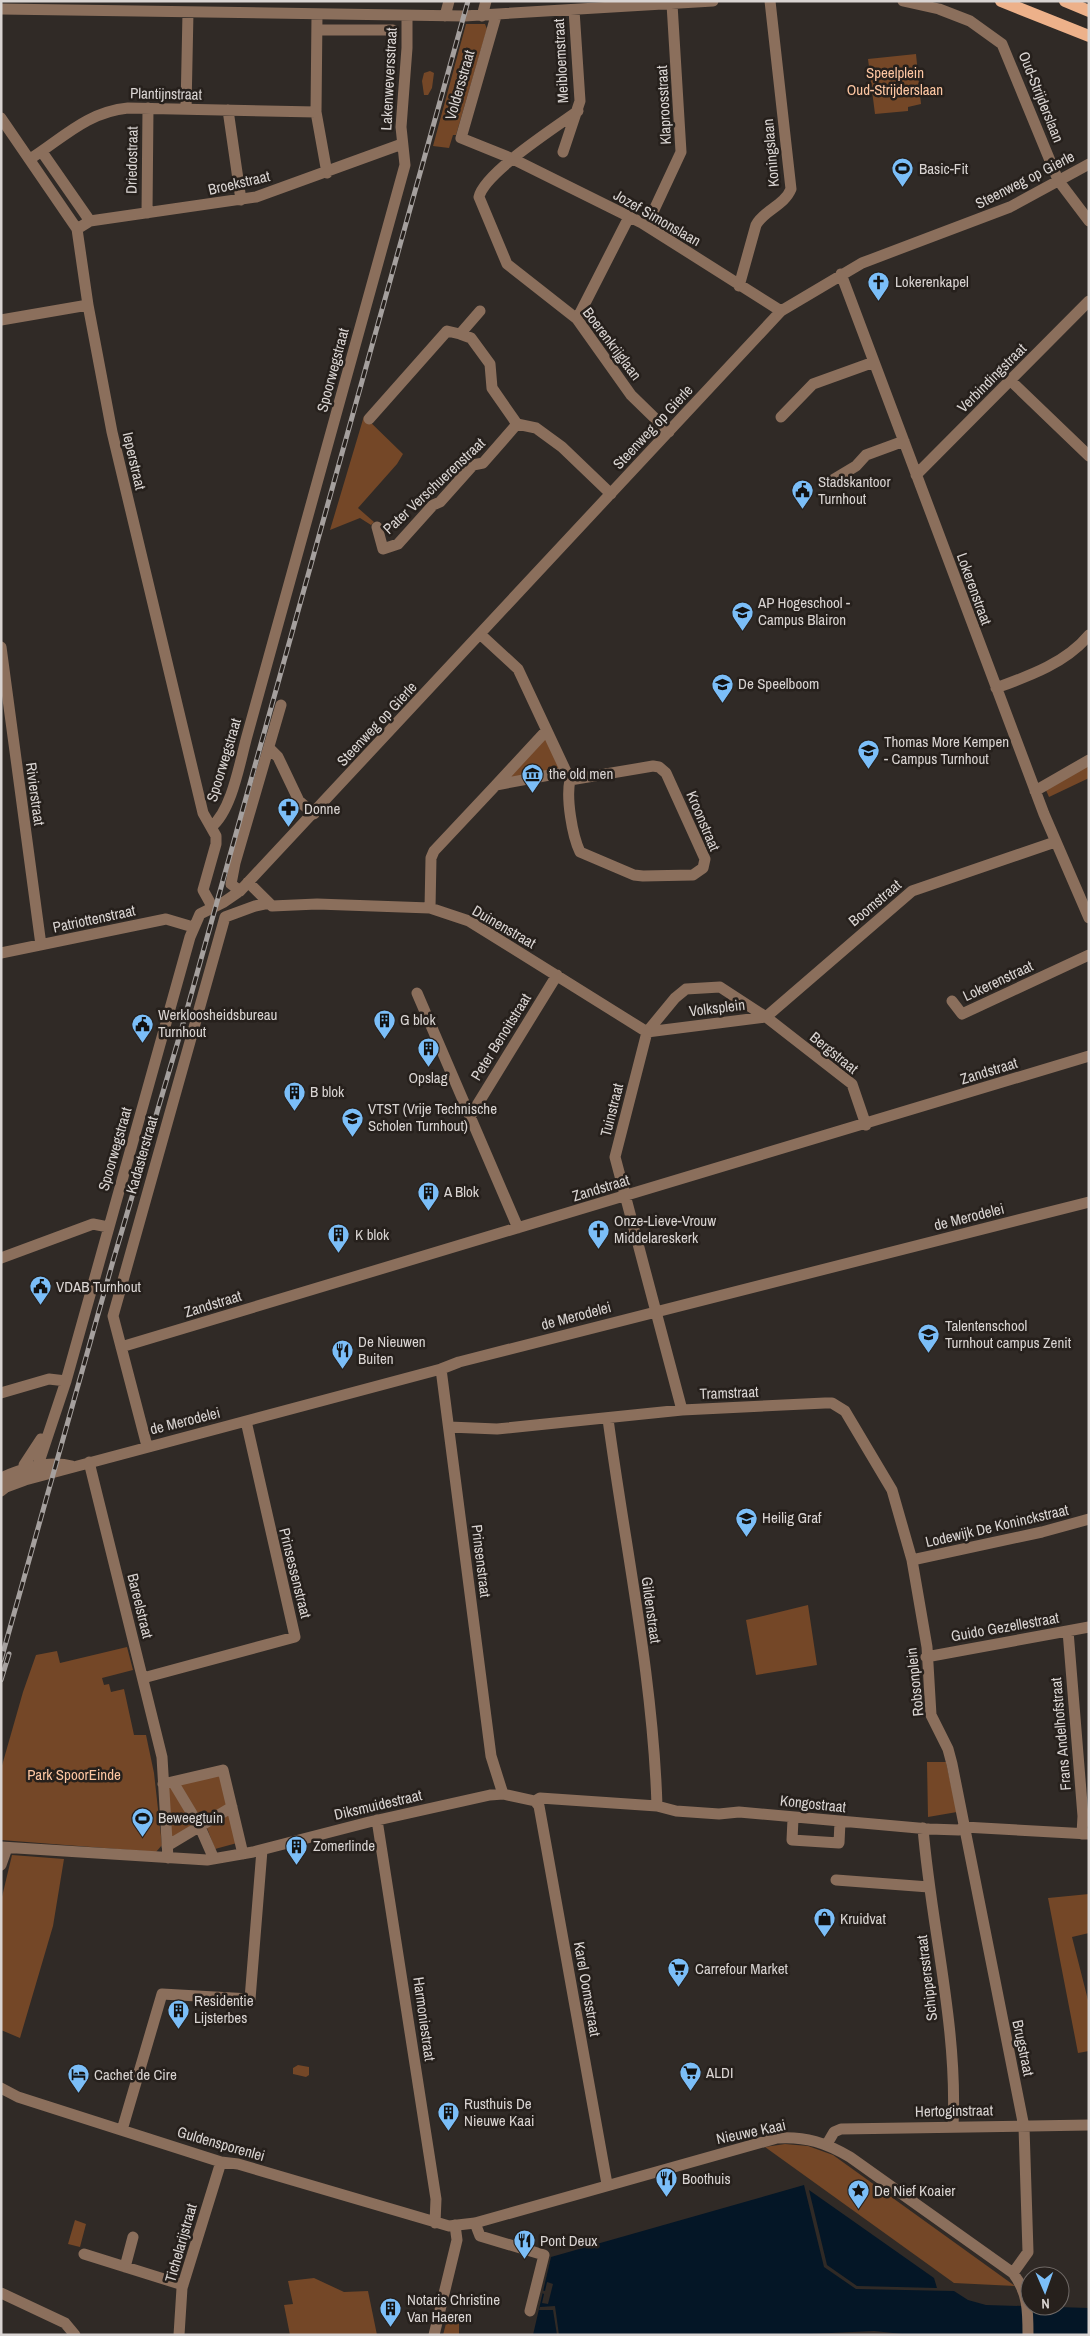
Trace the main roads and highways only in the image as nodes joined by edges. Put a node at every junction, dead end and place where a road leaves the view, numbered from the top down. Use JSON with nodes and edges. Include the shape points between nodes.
{"nodes":[{"id":1,"x":1001,"y":1,"type":"edge"},
{"id":2,"x":1065,"y":1,"type":"edge"},
{"id":3,"x":1089,"y":11,"type":"edge"},
{"id":4,"x":1089,"y":36,"type":"edge"}],
"edges":[{"from":1,"to":4,"type":"main road"},
{"from":2,"to":3,"type":"main road"}]}
